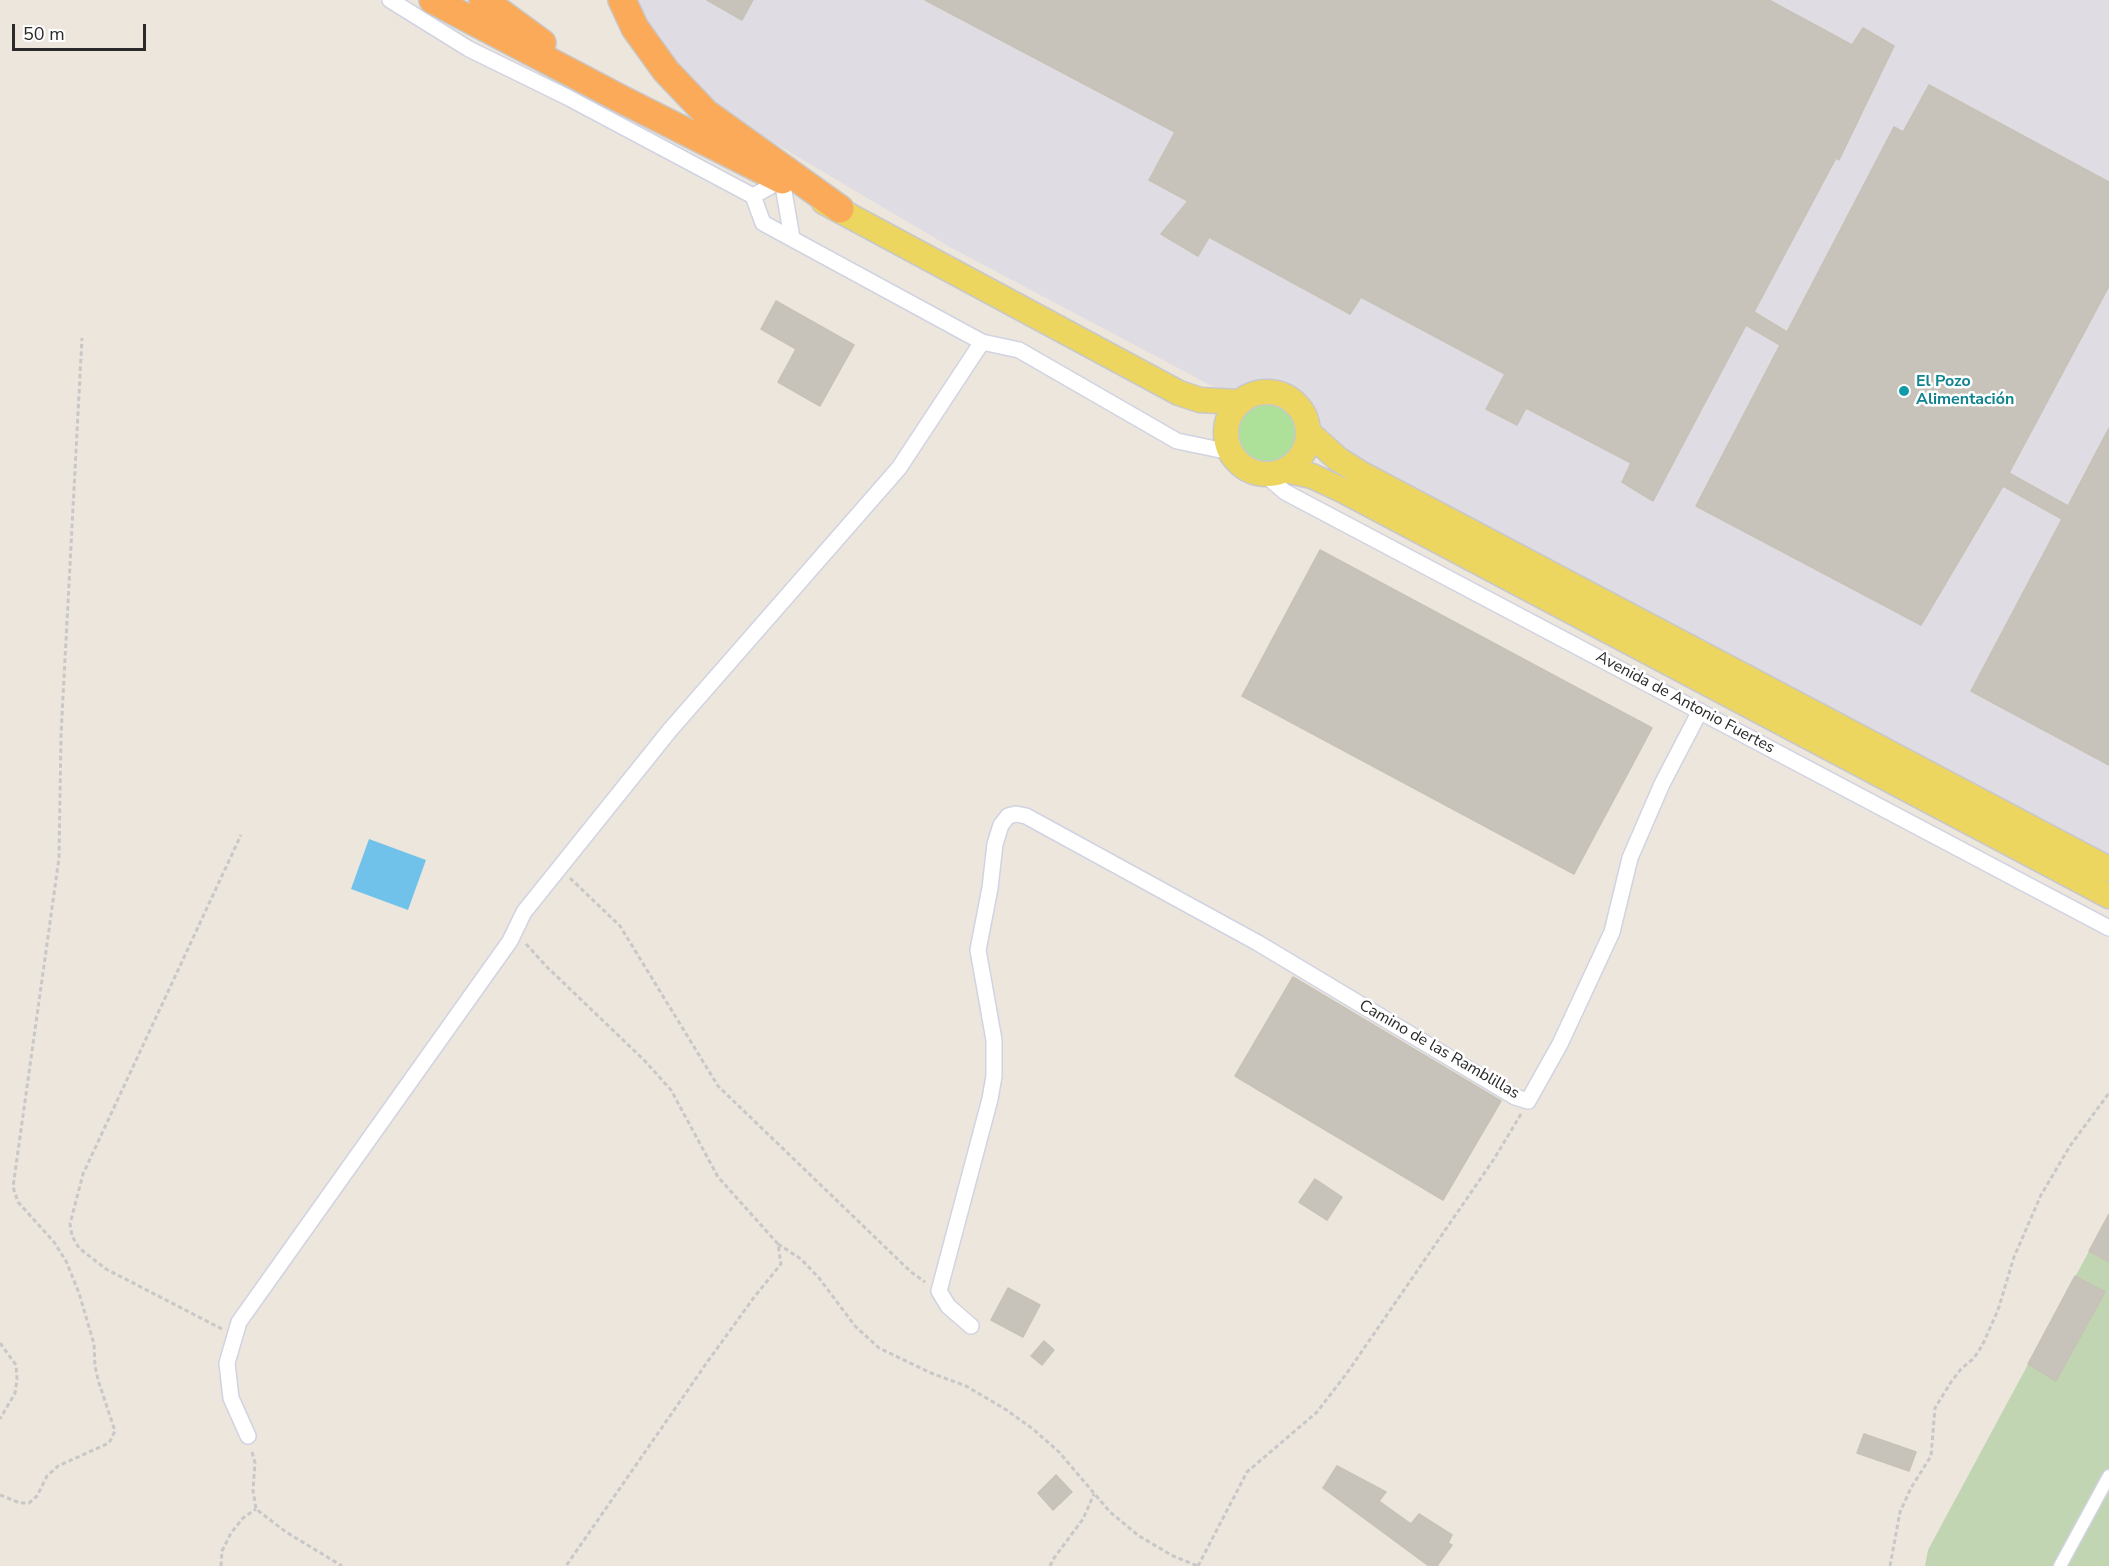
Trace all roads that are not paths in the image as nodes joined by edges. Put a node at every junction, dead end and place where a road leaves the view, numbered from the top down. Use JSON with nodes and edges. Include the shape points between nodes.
{"nodes":[{"id":1,"x":390,"y":0,"type":"edge"},
{"id":2,"x":433,"y":0,"type":"edge"},
{"id":3,"x":449,"y":0,"type":"edge"},
{"id":4,"x":483,"y":0,"type":"edge"},
{"id":5,"x":622,"y":0,"type":"edge"},
{"id":6,"x":506,"y":39,"type":"junction"},
{"id":7,"x":621,"y":99,"type":"junction"},
{"id":8,"x":782,"y":180,"type":"junction"},
{"id":9,"x":753,"y":196,"type":"junction"},
{"id":10,"x":840,"y":210,"type":"junction"},
{"id":11,"x":792,"y":238,"type":"junction"},
{"id":12,"x":982,"y":342,"type":"junction"},
{"id":13,"x":1179,"y":393,"type":"junction"},
{"id":14,"x":1239,"y":402,"type":"junction"},
{"id":15,"x":1308,"y":432,"type":"junction"},
{"id":16,"x":1228,"y":446,"type":"junction"},
{"id":17,"x":1275,"y":472,"type":"junction"},
{"id":18,"x":1700,"y":711,"type":"junction"},
{"id":19,"x":2109,"y":869,"type":"edge"},
{"id":20,"x":2109,"y":896,"type":"edge"},
{"id":21,"x":2109,"y":928,"type":"edge"},
{"id":22,"x":971,"y":1326,"type":"dead end"},
{"id":23,"x":248,"y":1436,"type":"road end"},
{"id":24,"x":2109,"y":1476,"type":"edge"},
{"id":25,"x":2060,"y":1566,"type":"edge"}],
"edges":[{"from":1,"to":9,"type":"street","via":[[469,49]]},
{"from":2,"to":6,"type":"highway"},
{"from":3,"to":6,"type":"highway"},
{"from":4,"to":7,"type":"highway"},
{"from":5,"to":10,"type":"highway","via":[[635,28],[666,71],[706,113]]},
{"from":6,"to":7,"type":"highway"},
{"from":7,"to":8,"type":"highway"},
{"from":8,"to":9,"type":"street"},
{"from":8,"to":10,"type":"main road"},
{"from":8,"to":11,"type":"street"},
{"from":9,"to":11,"type":"street","via":[[764,223]]},
{"from":10,"to":13,"type":"main road"},
{"from":11,"to":12,"type":"street"},
{"from":12,"to":16,"type":"street","via":[[1019,350],[1177,441]]},
{"from":12,"to":23,"type":"street","via":[[899,468],[670,730],[524,912],[510,941],[239,1322],[227,1363],[231,1398]]},
{"from":13,"to":14,"type":"main road","via":[[1200,400]]},
{"from":13,"to":16,"type":"main road"},
{"from":14,"to":15,"type":"main road","via":[[1263,392],[1288,398],[1298,407]]},
{"from":14,"to":16,"type":"main road","via":[[1226,426]]},
{"from":15,"to":17,"type":"main road","via":[[1295,463]]},
{"from":15,"to":19,"type":"main road","via":[[1360,473]]},
{"from":16,"to":17,"type":"main road","via":[[1238,463],[1250,471]]},
{"from":17,"to":18,"type":"street","name":"Avenida de Antonio Fuertes","via":[[1285,492]]},
{"from":17,"to":20,"type":"main road","name":"Avenida de Antonio Fuertes","via":[[1312,476],[1344,490]]},
{"from":18,"to":21,"type":"street","name":"Avenida de Antonio Fuertes"},
{"from":18,"to":22,"type":"street","name":"Camino de las Ramblillas","via":[[1630,858],[1612,932],[1560,1044],[1528,1101],[1515,1097],[1258,943],[1036,821],[1017,814],[1008,816],[995,844],[978,950],[994,1040],[994,1076],[939,1291],[948,1306]]},
{"from":24,"to":25,"type":"street"}]}
